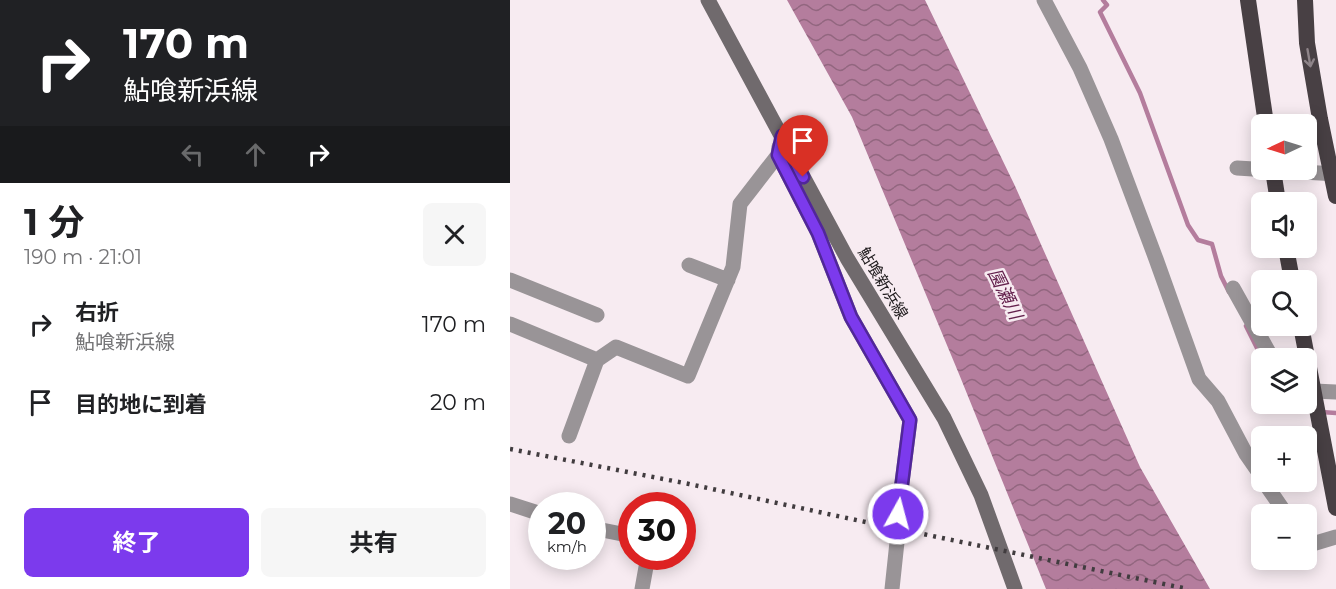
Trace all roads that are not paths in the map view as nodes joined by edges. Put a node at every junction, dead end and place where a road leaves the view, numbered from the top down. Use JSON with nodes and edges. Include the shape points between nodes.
{"nodes":[{"id":1,"x":708,"y":0,"type":"edge"},
{"id":2,"x":1044,"y":0,"type":"edge"},
{"id":3,"x":1248,"y":0,"type":"edge"},
{"id":4,"x":1305,"y":0,"type":"edge"},
{"id":5,"x":1265,"y":114,"type":"edge"},
{"id":6,"x":782,"y":136,"type":"junction"},
{"id":7,"x":778,"y":155,"type":"junction"},
{"id":8,"x":1237,"y":168,"type":"dead end"},
{"id":9,"x":1251,"y":169,"type":"edge"},
{"id":10,"x":1317,"y":173,"type":"edge"},
{"id":11,"x":1334,"y":174,"type":"edge"},
{"id":12,"x":1336,"y":196,"type":"edge"},
{"id":13,"x":689,"y":265,"type":"dead end"},
{"id":14,"x":510,"y":280,"type":"edge"},
{"id":15,"x":728,"y":280,"type":"junction"},
{"id":16,"x":1233,"y":288,"type":"dead end"},
{"id":17,"x":597,"y":315,"type":"dead end"},
{"id":18,"x":510,"y":324,"type":"edge"},
{"id":19,"x":1266,"y":348,"type":"edge"},
{"id":20,"x":597,"y":360,"type":"junction"},
{"id":21,"x":1317,"y":391,"type":"edge"},
{"id":22,"x":1336,"y":392,"type":"edge"},
{"id":23,"x":1315,"y":414,"type":"edge"},
{"id":24,"x":569,"y":436,"type":"dead end"},
{"id":25,"x":1251,"y":461,"type":"edge"},
{"id":26,"x":510,"y":504,"type":"edge"},
{"id":27,"x":1336,"y":508,"type":"edge"},
{"id":28,"x":528,"y":510,"type":"edge"},
{"id":29,"x":898,"y":514,"type":"dead end"},
{"id":30,"x":1336,"y":537,"type":"edge"},
{"id":31,"x":897,"y":542,"type":"dead end"},
{"id":32,"x":1317,"y":543,"type":"edge"},
{"id":33,"x":645,"y":570,"type":"edge"},
{"id":34,"x":642,"y":589,"type":"edge"},
{"id":35,"x":892,"y":589,"type":"edge"},
{"id":36,"x":1015,"y":589,"type":"edge"}],
"edges":[{"from":1,"to":6,"type":"main road","name":"鮎喰新浜線"},
{"from":2,"to":25,"type":"street","via":[[1111,139],[1199,379],[1218,401]]},
{"from":3,"to":5,"type":"highway"},
{"from":4,"to":11,"type":"highway","one_way":true,"via":[[1307,43]]},
{"from":6,"to":7,"type":"street"},
{"from":6,"to":36,"type":"main road","name":"鮎喰新浜線","via":[[847,258],[944,418],[981,495]]},
{"from":7,"to":15,"type":"street","via":[[740,204]]},
{"from":7,"to":29,"type":"street","via":[[818,233],[851,317],[910,420]]},
{"from":8,"to":9,"type":"street"},
{"from":10,"to":11,"type":"street"},
{"from":11,"to":12,"type":"highway"},
{"from":13,"to":15,"type":"street"},
{"from":14,"to":17,"type":"street"},
{"from":15,"to":20,"type":"street","via":[[688,376],[616,347]]},
{"from":16,"to":19,"type":"street"},
{"from":18,"to":20,"type":"street"},
{"from":20,"to":24,"type":"street"},
{"from":21,"to":22,"type":"street"},
{"from":23,"to":27,"type":"highway"},
{"from":26,"to":28,"type":"street"},
{"from":30,"to":32,"type":"street"},
{"from":31,"to":35,"type":"street"},
{"from":33,"to":34,"type":"street"}]}
